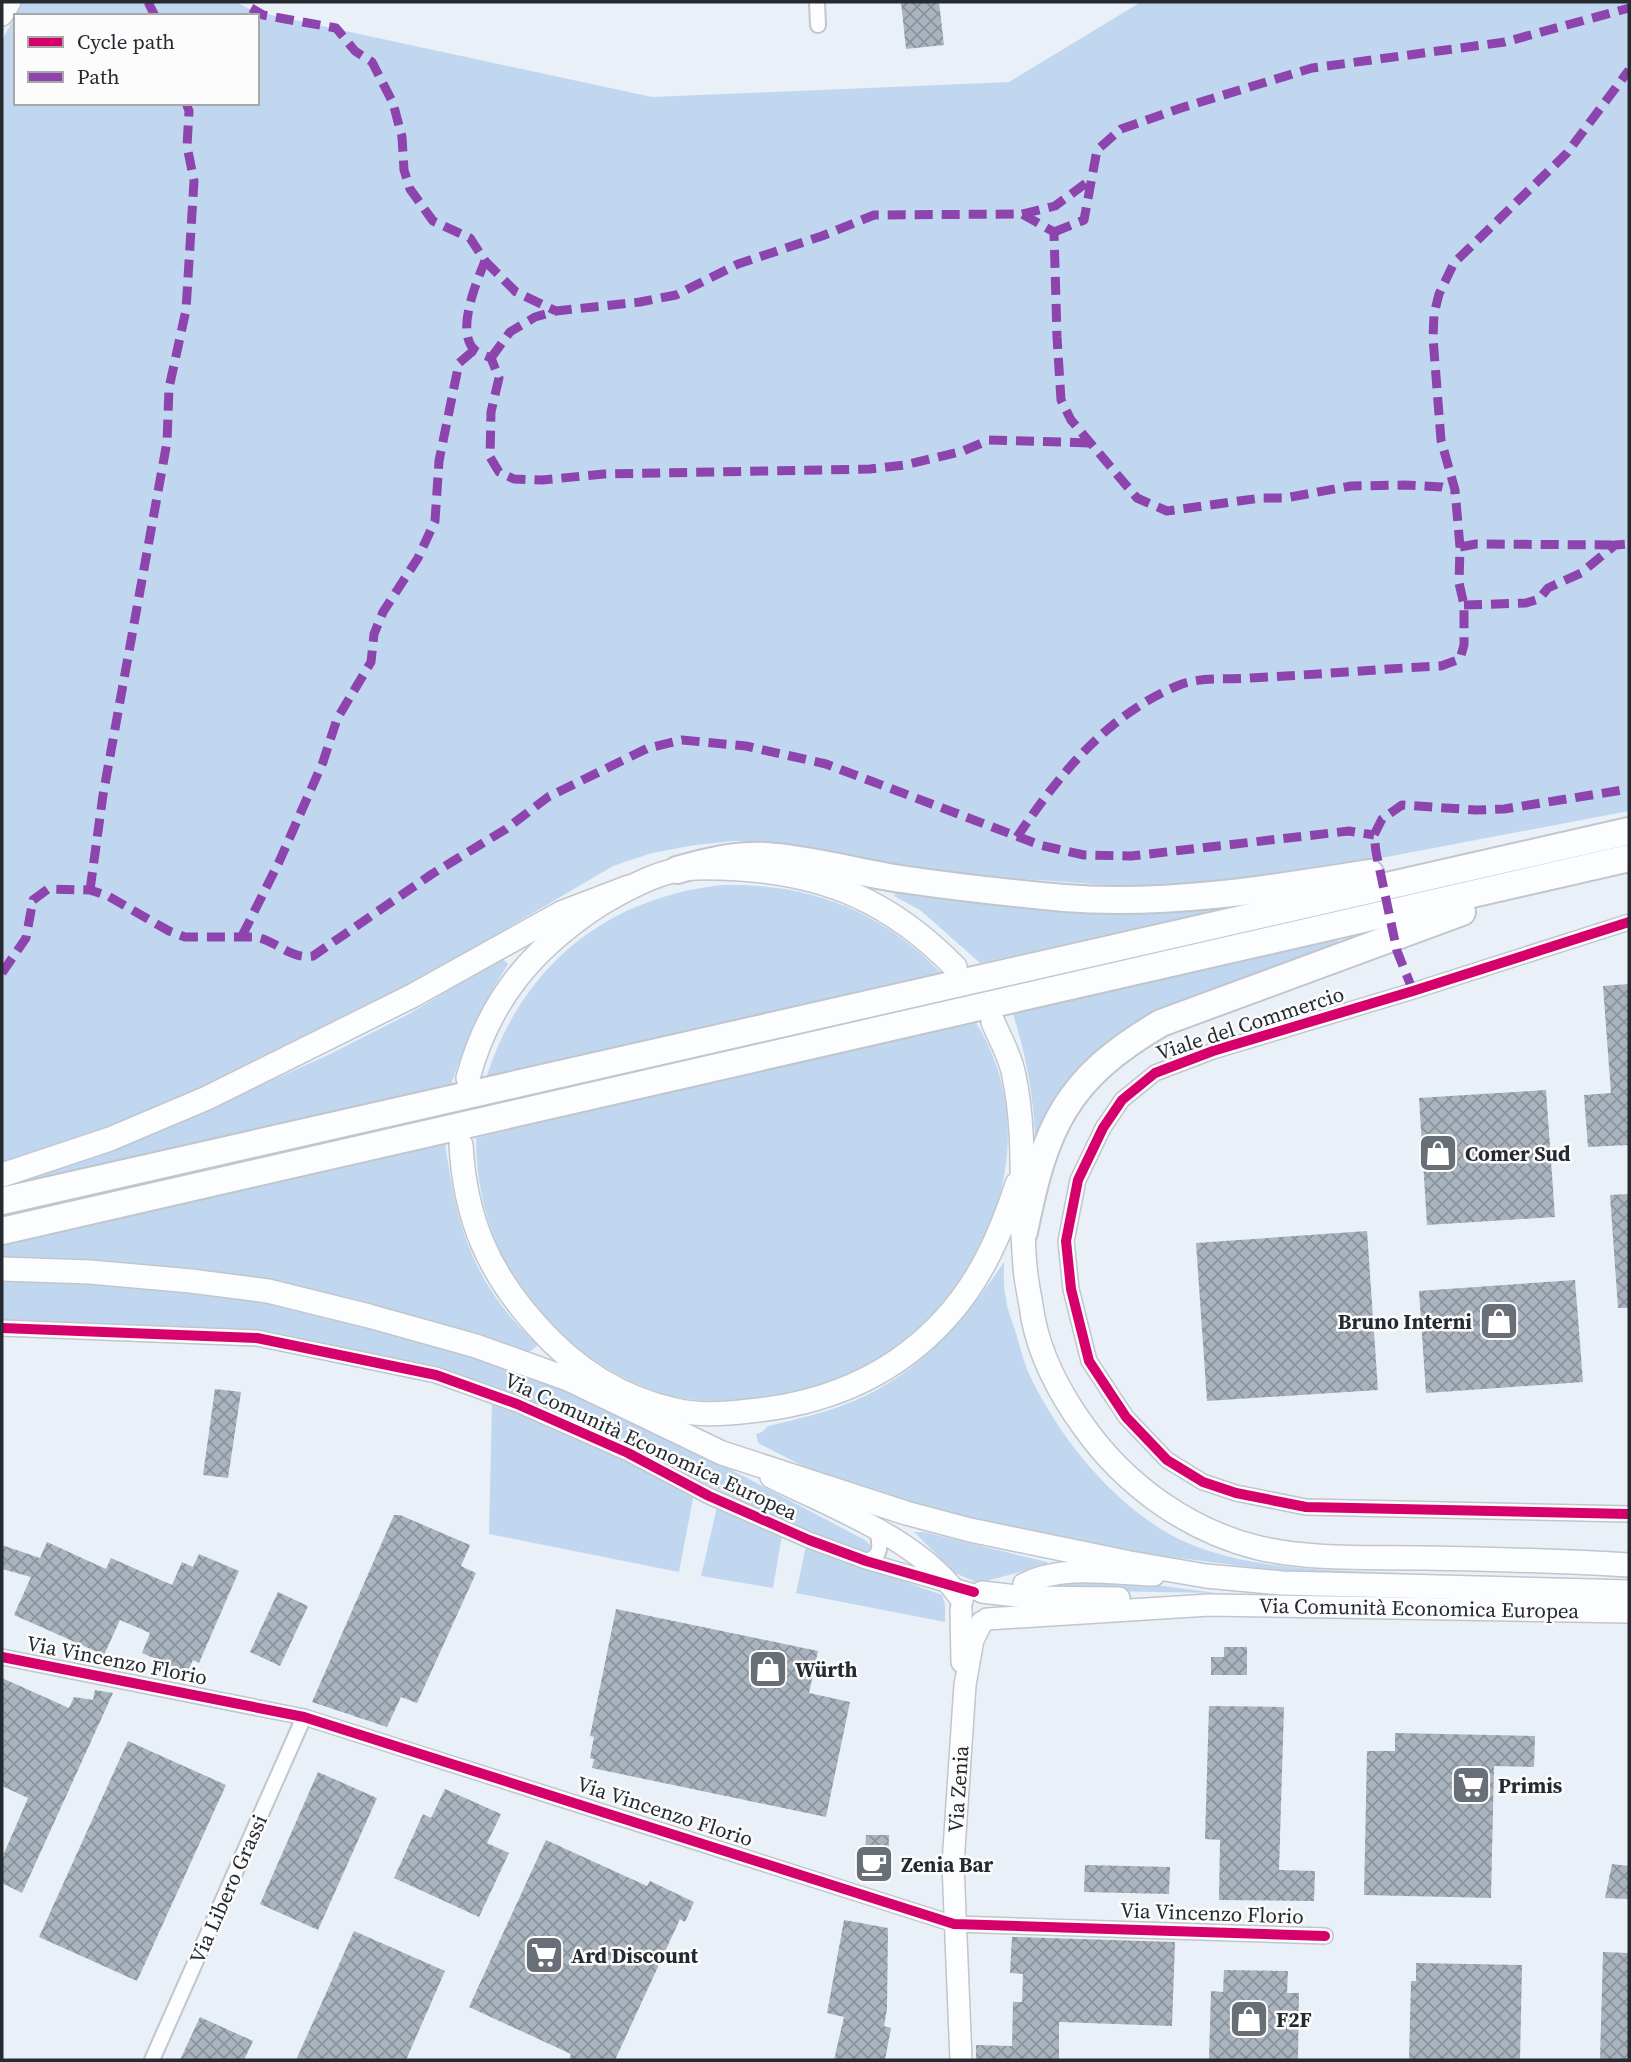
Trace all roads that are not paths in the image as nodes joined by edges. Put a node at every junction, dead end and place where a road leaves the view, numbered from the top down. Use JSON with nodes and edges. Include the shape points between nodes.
{"nodes":[{"id":1,"x":10,"y":2,"type":"edge"},
{"id":2,"x":817,"y":2,"type":"edge"},
{"id":3,"x":2,"y":15,"type":"edge"},
{"id":4,"x":818,"y":25,"type":"dead end"},
{"id":5,"x":1629,"y":825,"type":"edge"},
{"id":6,"x":1629,"y":831,"type":"edge"},
{"id":7,"x":1629,"y":858,"type":"edge"},
{"id":8,"x":1629,"y":867,"type":"edge"},
{"id":9,"x":677,"y":870,"type":"junction"},
{"id":10,"x":629,"y":887,"type":"junction"},
{"id":11,"x":1629,"y":922,"type":"edge"},
{"id":12,"x":956,"y":967,"type":"dead end"},
{"id":13,"x":993,"y":1022,"type":"dead end"},
{"id":14,"x":468,"y":1078,"type":"dead end"},
{"id":15,"x":461,"y":1145,"type":"dead end"},
{"id":16,"x":1023,"y":1164,"type":"junction"},
{"id":17,"x":2,"y":1175,"type":"edge"},
{"id":18,"x":2,"y":1201,"type":"edge"},
{"id":19,"x":2,"y":1231,"type":"edge"},
{"id":20,"x":1024,"y":1233,"type":"junction"},
{"id":21,"x":2,"y":1269,"type":"edge"},
{"id":22,"x":2,"y":1328,"type":"edge"},
{"id":23,"x":568,"y":1379,"type":"junction"},
{"id":24,"x":615,"y":1389,"type":"junction"},
{"id":25,"x":646,"y":1402,"type":"junction"},
{"id":26,"x":692,"y":1438,"type":"junction"},
{"id":27,"x":722,"y":1453,"type":"junction"},
{"id":28,"x":1629,"y":1514,"type":"edge"},
{"id":29,"x":877,"y":1530,"type":"junction"},
{"id":30,"x":1629,"y":1555,"type":"edge"},
{"id":31,"x":866,"y":1561,"type":"junction"},
{"id":32,"x":1566,"y":1561,"type":"junction"},
{"id":33,"x":1629,"y":1564,"type":"edge"},
{"id":34,"x":1206,"y":1576,"type":"junction"},
{"id":35,"x":1020,"y":1592,"type":"junction"},
{"id":36,"x":1629,"y":1592,"type":"edge"},
{"id":37,"x":966,"y":1596,"type":"junction"},
{"id":38,"x":1209,"y":1605,"type":"junction"},
{"id":39,"x":1629,"y":1612,"type":"edge"},
{"id":40,"x":987,"y":1618,"type":"junction"},
{"id":41,"x":2,"y":1657,"type":"edge"},
{"id":42,"x":964,"y":1685,"type":"junction"},
{"id":43,"x":304,"y":1717,"type":"junction"},
{"id":44,"x":954,"y":1924,"type":"junction"},
{"id":45,"x":1325,"y":1936,"type":"dead end"},
{"id":46,"x":152,"y":2060,"type":"edge"},
{"id":47,"x":961,"y":2060,"type":"edge"}],
"edges":[{"from":1,"to":3,"type":"street"},
{"from":2,"to":4,"type":"street"},
{"from":5,"to":9,"type":"highway","via":[[1568,832],[1392,870],[1200,896],[1143,899],[973,889],[763,856],[713,860]]},
{"from":6,"to":18,"type":"highway"},
{"from":7,"to":19,"type":"highway"},
{"from":8,"to":20,"type":"highway","via":[[1444,917],[1161,1023],[1129,1041],[1086,1079],[1061,1114],[1036,1175]]},
{"from":9,"to":10,"type":"main road"},
{"from":9,"to":12,"type":"main road","via":[[780,873],[844,889],[901,920]]},
{"from":10,"to":14,"type":"main road","via":[[572,923],[525,966],[490,1019]]},
{"from":10,"to":17,"type":"main road","via":[[561,913],[412,996],[207,1098],[110,1139]]},
{"from":11,"to":28,"type":"street","name":"Viale del Commercio","via":[[1155,1073],[1122,1100],[1103,1128],[1078,1180],[1066,1241],[1071,1289],[1090,1360],[1126,1417],[1167,1460],[1203,1482],[1306,1507]]},
{"from":13,"to":16,"type":"main road","via":[[1014,1073]]},
{"from":15,"to":24,"type":"main road","via":[[470,1211],[498,1276],[552,1342]]},
{"from":16,"to":20,"type":"main road"},
{"from":16,"to":25,"type":"main road","via":[[984,1266],[937,1327],[892,1365],[851,1387],[783,1408],[708,1414]]},
{"from":20,"to":32,"type":"main road","via":[[1026,1276],[1045,1362],[1086,1431],[1113,1463],[1158,1502],[1229,1539],[1292,1553]]},
{"from":21,"to":23,"type":"main road","via":[[90,1272],[268,1292],[476,1346]]},
{"from":22,"to":31,"type":"street","name":"Via Comunità Economica Europea","via":[[257,1338],[436,1375],[517,1404],[628,1453],[709,1496]]},
{"from":23,"to":24,"type":"main road"},
{"from":23,"to":26,"type":"main road"},
{"from":24,"to":25,"type":"main road"},
{"from":25,"to":26,"type":"main road"},
{"from":26,"to":27,"type":"main road"},
{"from":27,"to":29,"type":"street"},
{"from":27,"to":34,"type":"main road","via":[[970,1530]]},
{"from":29,"to":31,"type":"street","via":[[878,1554]]},
{"from":29,"to":37,"type":"street","via":[[914,1553]]},
{"from":30,"to":32,"type":"street"},
{"from":31,"to":37,"type":"street","name":"Via Comunità Economica Europea"},
{"from":32,"to":33,"type":"main road"},
{"from":34,"to":35,"type":"street","via":[[1072,1572],[1051,1574]]},
{"from":34,"to":36,"type":"main road","via":[[1282,1583]]},
{"from":35,"to":37,"type":"street"},
{"from":35,"to":38,"type":"street"},
{"from":35,"to":40,"type":"street"},
{"from":37,"to":40,"type":"street","via":[[989,1597],[992,1605]]},
{"from":37,"to":42,"type":"street","via":[[960,1649]]},
{"from":38,"to":39,"type":"street","name":"Via Comunità Economica Europea"},
{"from":38,"to":40,"type":"street"},
{"from":40,"to":42,"type":"street","via":[[973,1640]]},
{"from":41,"to":43,"type":"street","name":"Via Vincenzo Florio"},
{"from":42,"to":44,"type":"street","name":"Via Zenia","via":[[953,1864]]},
{"from":43,"to":44,"type":"street","name":"Via Vincenzo Florio"},
{"from":43,"to":46,"type":"street","name":"Via Libero Grassi"},
{"from":44,"to":45,"type":"street","name":"Via Vincenzo Florio"},
{"from":44,"to":47,"type":"street","name":"Via Zenia"}]}
